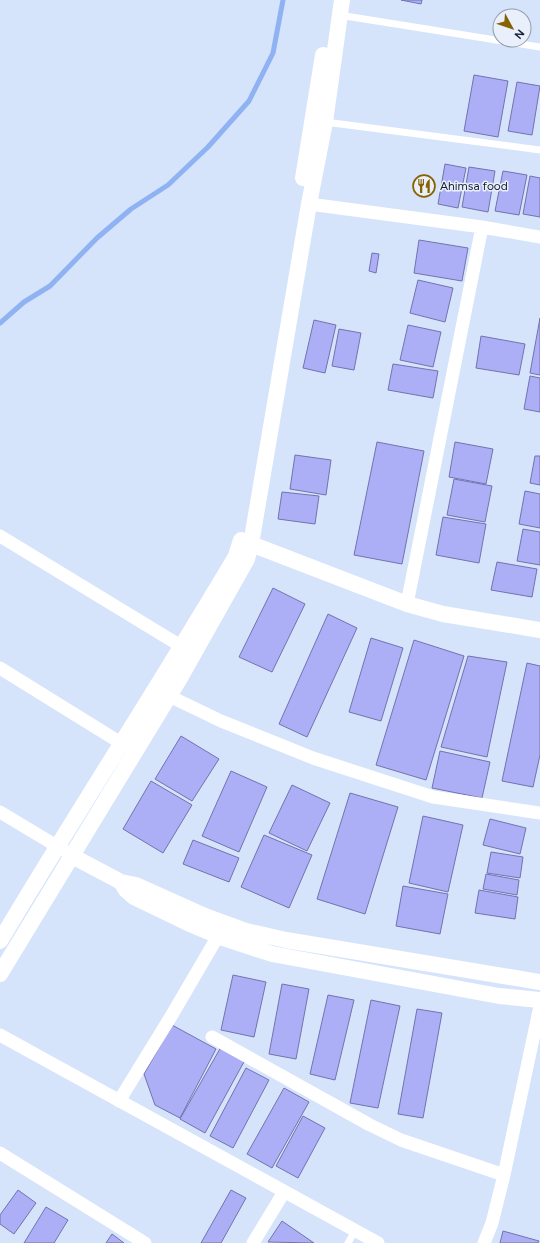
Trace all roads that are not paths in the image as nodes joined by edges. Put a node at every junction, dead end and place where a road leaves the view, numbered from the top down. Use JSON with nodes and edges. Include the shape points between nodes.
{"nodes":[{"id":1,"x":332,"y":0,"type":"edge"},
{"id":2,"x":340,"y":7,"type":"edge"},
{"id":3,"x":540,"y":47,"type":"edge"},
{"id":4,"x":325,"y":122,"type":"junction"},
{"id":5,"x":540,"y":150,"type":"edge"},
{"id":6,"x":309,"y":204,"type":"junction"},
{"id":7,"x":482,"y":227,"type":"junction"},
{"id":8,"x":540,"y":237,"type":"edge"},
{"id":9,"x":0,"y":536,"type":"edge"},
{"id":10,"x":251,"y":544,"type":"junction"},
{"id":11,"x":407,"y":604,"type":"junction"},
{"id":12,"x":540,"y":630,"type":"edge"},
{"id":13,"x":188,"y":650,"type":"junction"},
{"id":14,"x":0,"y":668,"type":"edge"},
{"id":15,"x":169,"y":696,"type":"junction"},
{"id":16,"x":121,"y":743,"type":"junction"},
{"id":17,"x":135,"y":752,"type":"junction"},
{"id":18,"x":0,"y":812,"type":"edge"},
{"id":19,"x":540,"y":813,"type":"edge"},
{"id":20,"x":57,"y":846,"type":"junction"},
{"id":21,"x":72,"y":856,"type":"junction"},
{"id":22,"x":121,"y":882,"type":"junction"},
{"id":23,"x":218,"y":936,"type":"junction"},
{"id":24,"x":0,"y":942,"type":"edge"},
{"id":25,"x":2,"y":966,"type":"edge"},
{"id":26,"x":540,"y":982,"type":"edge"},
{"id":27,"x":540,"y":1000,"type":"edge"},
{"id":28,"x":540,"y":1006,"type":"edge"},
{"id":29,"x":0,"y":1035,"type":"edge"},
{"id":30,"x":212,"y":1037,"type":"dead end"},
{"id":31,"x":120,"y":1101,"type":"junction"},
{"id":32,"x":0,"y":1153,"type":"edge"},
{"id":33,"x":504,"y":1175,"type":"junction"},
{"id":34,"x":284,"y":1192,"type":"junction"},
{"id":35,"x":355,"y":1231,"type":"junction"},
{"id":36,"x":145,"y":1243,"type":"edge"},
{"id":37,"x":253,"y":1243,"type":"edge"},
{"id":38,"x":348,"y":1243,"type":"edge"},
{"id":39,"x":378,"y":1243,"type":"edge"},
{"id":40,"x":484,"y":1243,"type":"edge"}],
"edges":[{"from":1,"to":13,"type":"street","via":[[243,534],[236,556]]},
{"from":2,"to":3,"type":"lane"},
{"from":2,"to":4,"type":"street"},
{"from":4,"to":5,"type":"lane"},
{"from":4,"to":6,"type":"street"},
{"from":6,"to":7,"type":"street"},
{"from":6,"to":10,"type":"street"},
{"from":7,"to":8,"type":"street"},
{"from":7,"to":11,"type":"street"},
{"from":9,"to":13,"type":"street"},
{"from":10,"to":11,"type":"street"},
{"from":10,"to":13,"type":"street","via":[[247,559]]},
{"from":11,"to":12,"type":"street","via":[[443,614]]},
{"from":13,"to":15,"type":"street"},
{"from":13,"to":16,"type":"street"},
{"from":14,"to":16,"type":"street"},
{"from":15,"to":17,"type":"street"},
{"from":15,"to":19,"type":"street","via":[[221,721],[313,758],[433,797]]},
{"from":16,"to":17,"type":"street"},
{"from":16,"to":20,"type":"street"},
{"from":17,"to":21,"type":"street"},
{"from":18,"to":20,"type":"street"},
{"from":20,"to":21,"type":"street"},
{"from":20,"to":24,"type":"street"},
{"from":21,"to":22,"type":"street"},
{"from":21,"to":25,"type":"street"},
{"from":22,"to":23,"type":"street","via":[[134,896]]},
{"from":22,"to":26,"type":"street","via":[[136,885],[246,931],[286,940]]},
{"from":23,"to":27,"type":"street","via":[[272,954],[499,996]]},
{"from":23,"to":31,"type":"street"},
{"from":28,"to":33,"type":"street"},
{"from":29,"to":31,"type":"street"},
{"from":30,"to":33,"type":"street","via":[[401,1140]]},
{"from":31,"to":34,"type":"street"},
{"from":32,"to":36,"type":"street"},
{"from":33,"to":40,"type":"street","via":[[492,1223]]},
{"from":34,"to":35,"type":"street"},
{"from":34,"to":37,"type":"street"},
{"from":35,"to":38,"type":"lane"},
{"from":35,"to":39,"type":"street"}]}
